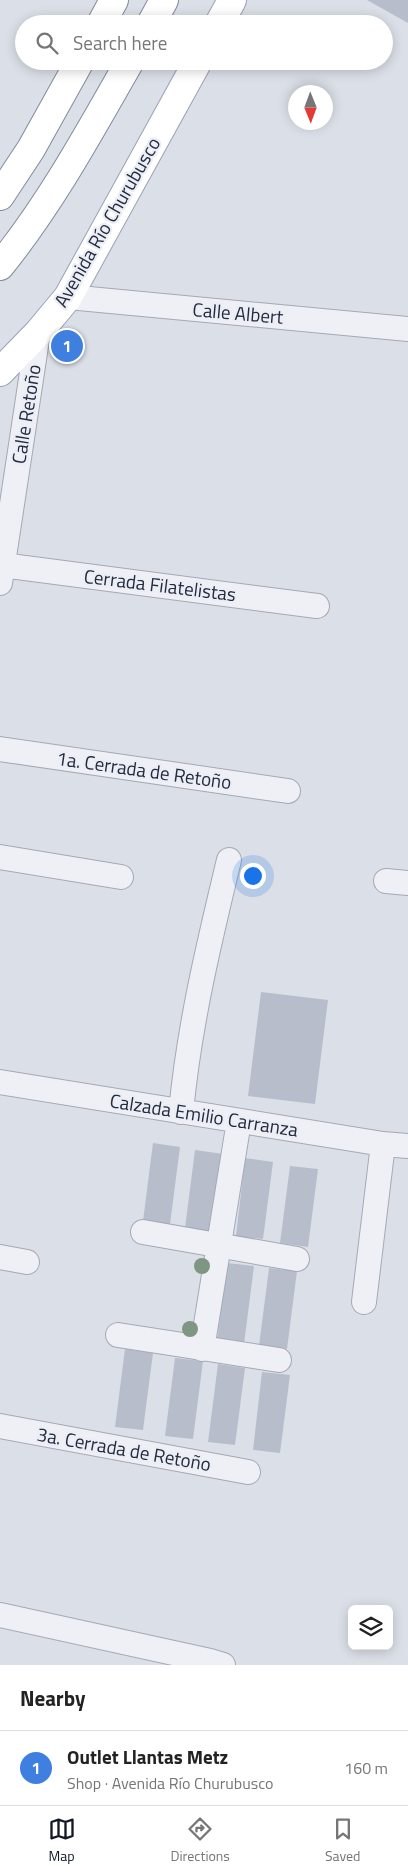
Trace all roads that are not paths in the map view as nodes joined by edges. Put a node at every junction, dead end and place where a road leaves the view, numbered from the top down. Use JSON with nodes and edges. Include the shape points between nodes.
{"nodes":[{"id":1,"x":114,"y":0,"type":"edge"},
{"id":2,"x":164,"y":0,"type":"edge"},
{"id":3,"x":232,"y":0,"type":"edge"},
{"id":4,"x":106,"y":15,"type":"edge"},
{"id":5,"x":156,"y":15,"type":"edge"},
{"id":6,"x":224,"y":15,"type":"edge"},
{"id":7,"x":75,"y":70,"type":"edge"},
{"id":8,"x":125,"y":70,"type":"edge"},
{"id":9,"x":193,"y":70,"type":"edge"},
{"id":10,"x":0,"y":196,"type":"edge"},
{"id":11,"x":0,"y":266,"type":"edge"},
{"id":12,"x":68,"y":297,"type":"junction"},
{"id":13,"x":408,"y":329,"type":"edge"},
{"id":14,"x":38,"y":333,"type":"junction"},
{"id":15,"x":0,"y":372,"type":"edge"},
{"id":16,"x":1,"y":574,"type":"edge"},
{"id":17,"x":317,"y":606,"type":"dead end"},
{"id":18,"x":0,"y":749,"type":"edge"},
{"id":19,"x":288,"y":791,"type":"dead end"},
{"id":20,"x":0,"y":857,"type":"edge"},
{"id":21,"x":229,"y":860,"type":"dead end"},
{"id":22,"x":121,"y":877,"type":"dead end"},
{"id":23,"x":0,"y":1082,"type":"edge"},
{"id":24,"x":181,"y":1112,"type":"junction"},
{"id":25,"x":239,"y":1121,"type":"junction"},
{"id":26,"x":383,"y":1144,"type":"junction"},
{"id":27,"x":408,"y":1146,"type":"edge"},
{"id":28,"x":143,"y":1232,"type":"dead end"},
{"id":29,"x":219,"y":1246,"type":"junction"},
{"id":30,"x":0,"y":1257,"type":"edge"},
{"id":31,"x":297,"y":1259,"type":"dead end"},
{"id":32,"x":27,"y":1262,"type":"dead end"},
{"id":33,"x":364,"y":1302,"type":"dead end"},
{"id":34,"x":118,"y":1335,"type":"dead end"},
{"id":35,"x":202,"y":1349,"type":"junction"},
{"id":36,"x":279,"y":1360,"type":"dead end"},
{"id":37,"x":0,"y":1426,"type":"edge"},
{"id":38,"x":248,"y":1472,"type":"dead end"},
{"id":39,"x":0,"y":1615,"type":"edge"},
{"id":40,"x":223,"y":1665,"type":"edge"}],
"edges":[{"from":1,"to":4,"type":"main road"},
{"from":2,"to":5,"type":"main road"},
{"from":3,"to":6,"type":"main road"},
{"from":7,"to":10,"type":"main road","via":[[31,149]]},
{"from":8,"to":11,"type":"main road","via":[[64,174]]},
{"from":9,"to":12,"type":"main road","name":"Avenida Río Churubusco"},
{"from":12,"to":13,"type":"street","name":"Calle Albert"},
{"from":12,"to":14,"type":"main road","name":"Avenida Río Churubusco"},
{"from":14,"to":15,"type":"main road","name":"Avenida Río Churubusco"},
{"from":14,"to":16,"type":"street","name":"Calle Retoño"},
{"from":16,"to":17,"type":"street","name":"Cerrada Filatelistas"},
{"from":18,"to":19,"type":"street","name":"1a. Cerrada de Retoño"},
{"from":20,"to":22,"type":"street"},
{"from":21,"to":24,"type":"street","via":[[204,964]]},
{"from":23,"to":24,"type":"street","name":"Calzada Emilio Carranza"},
{"from":24,"to":25,"type":"street","name":"Calzada Emilio Carranza"},
{"from":25,"to":26,"type":"street","name":"Calzada Emilio Carranza"},
{"from":25,"to":29,"type":"street"},
{"from":26,"to":27,"type":"street","name":"Calzada Emilio Carranza"},
{"from":26,"to":33,"type":"street"},
{"from":28,"to":29,"type":"street"},
{"from":29,"to":31,"type":"street"},
{"from":29,"to":35,"type":"street"},
{"from":30,"to":32,"type":"street"},
{"from":34,"to":35,"type":"street"},
{"from":35,"to":36,"type":"street"},
{"from":37,"to":38,"type":"street","name":"3a. Cerrada de Retoño"},
{"from":39,"to":40,"type":"street"}]}
